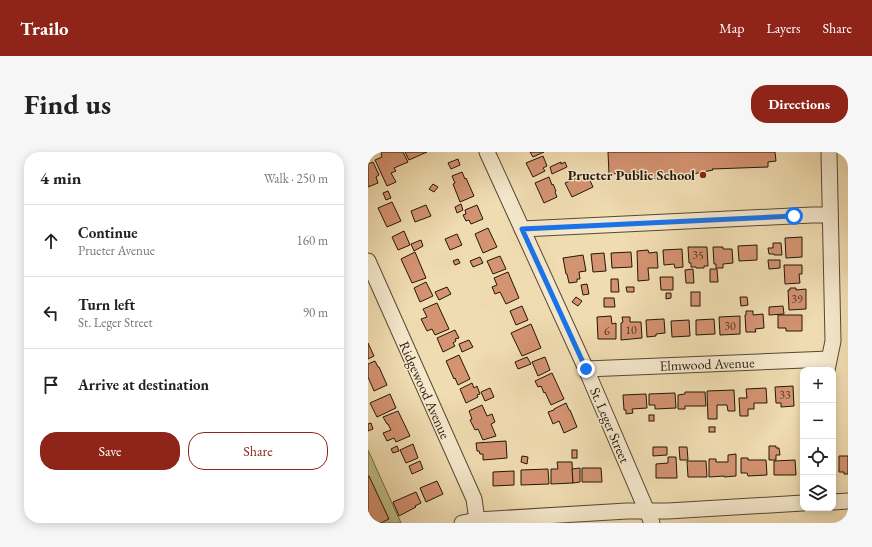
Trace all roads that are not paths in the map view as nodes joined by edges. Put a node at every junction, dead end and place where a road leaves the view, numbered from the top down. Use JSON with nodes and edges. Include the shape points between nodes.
{"nodes":[{"id":1,"x":488,"y":152,"type":"edge"},
{"id":2,"x":829,"y":152,"type":"edge"},
{"id":3,"x":830,"y":215,"type":"junction"},
{"id":4,"x":522,"y":229,"type":"junction"},
{"id":5,"x":368,"y":261,"type":"edge"},
{"id":6,"x":828,"y":364,"type":"edge"},
{"id":7,"x":586,"y":369,"type":"junction"},
{"id":8,"x":848,"y":501,"type":"edge"},
{"id":9,"x":836,"y":502,"type":"edge"},
{"id":10,"x":800,"y":503,"type":"edge"},
{"id":11,"x":649,"y":517,"type":"edge"},
{"id":12,"x":469,"y":521,"type":"edge"}],
"edges":[{"from":1,"to":4,"type":"street","name":"St. Leger Street"},
{"from":2,"to":3,"type":"street"},
{"from":3,"to":4,"type":"street"},
{"from":3,"to":6,"type":"street","via":[[833,341]]},
{"from":4,"to":7,"type":"street","name":"St. Leger Street"},
{"from":5,"to":12,"type":"street","name":"Ridgewood Avenue","via":[[474,499]]},
{"from":6,"to":7,"type":"street","name":"Elmwood Avenue"},
{"from":7,"to":11,"type":"street","name":"St. Leger Street"},
{"from":8,"to":9,"type":"street"},
{"from":10,"to":11,"type":"street","via":[[668,512]]},
{"from":11,"to":12,"type":"street","via":[[627,511]]}]}
